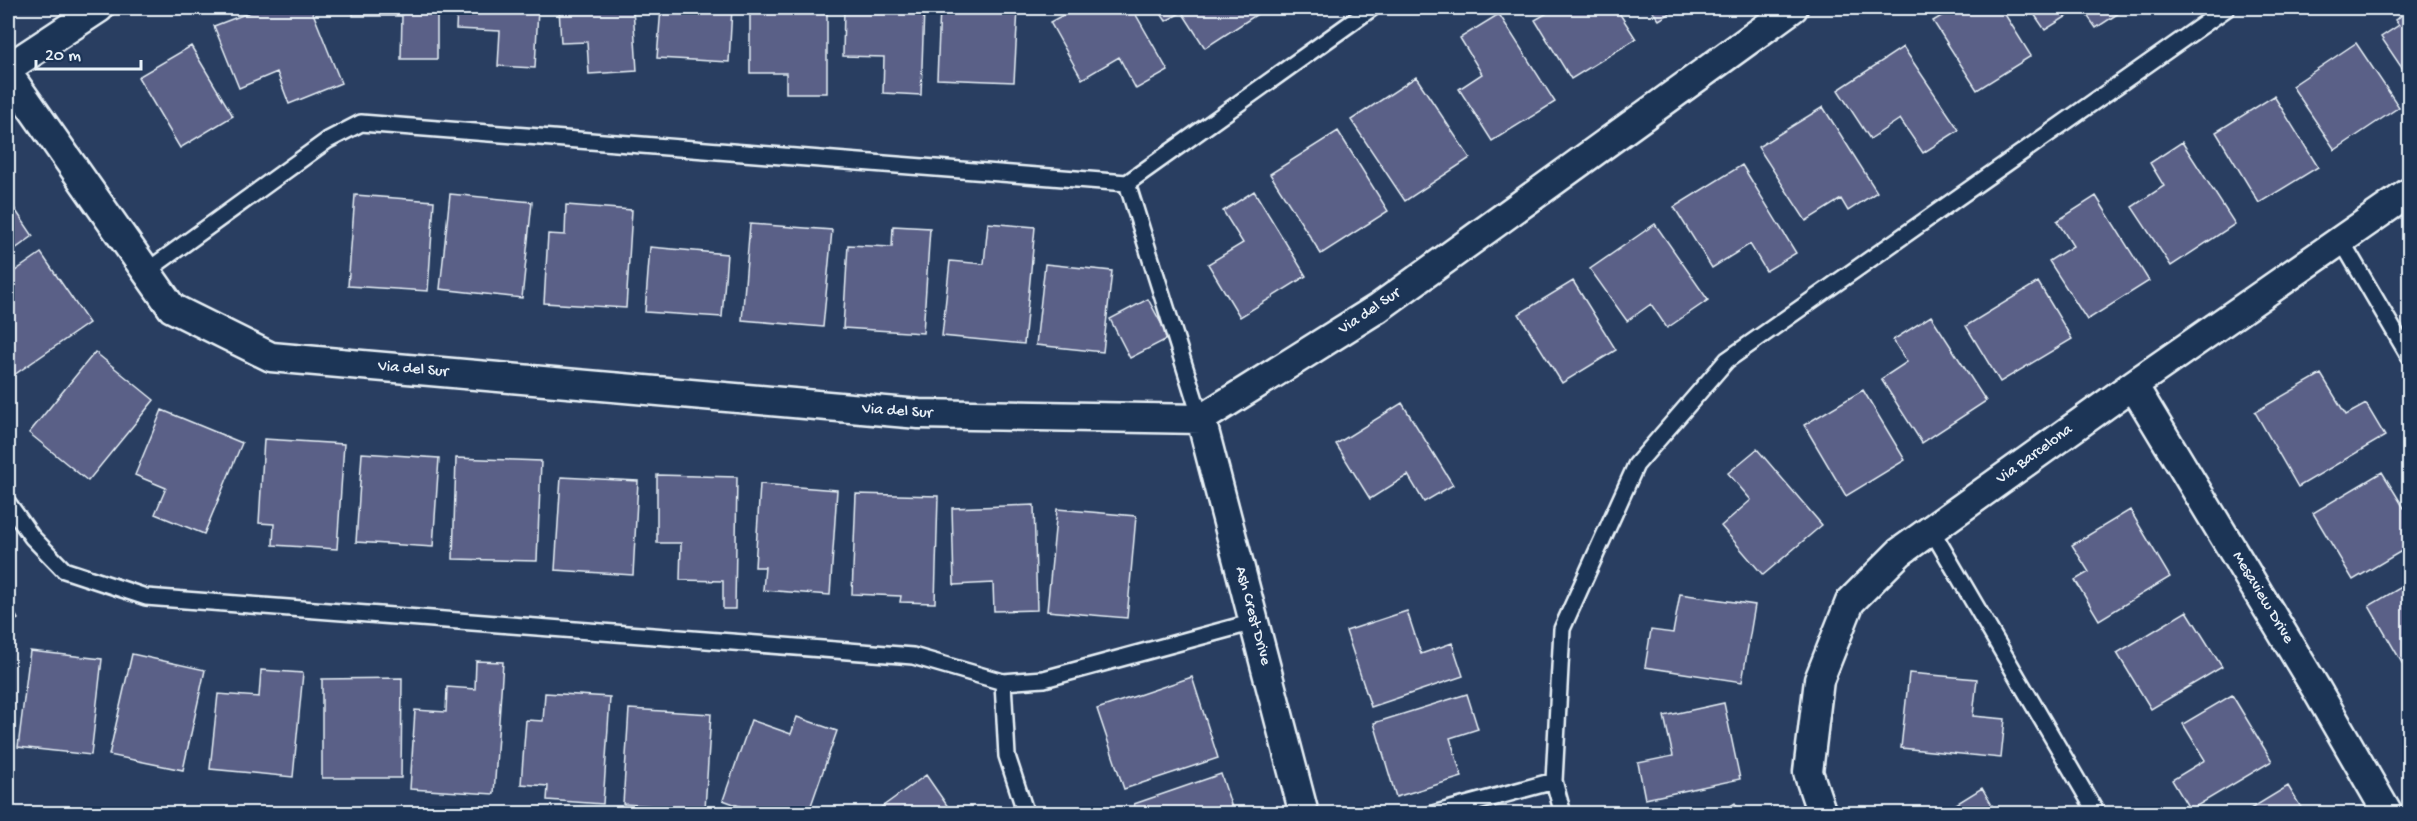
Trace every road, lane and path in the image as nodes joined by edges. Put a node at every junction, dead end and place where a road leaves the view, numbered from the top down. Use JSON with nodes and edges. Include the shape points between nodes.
{"nodes":[{"id":1,"x":99,"y":8,"type":"edge"},
{"id":2,"x":1372,"y":8,"type":"edge"},
{"id":3,"x":1793,"y":8,"type":"edge"},
{"id":4,"x":2228,"y":8,"type":"edge"},
{"id":5,"x":8,"y":68,"type":"edge"},
{"id":6,"x":8,"y":74,"type":"edge"},
{"id":7,"x":1126,"y":183,"type":"junction"},
{"id":8,"x":2409,"y":192,"type":"edge"},
{"id":9,"x":2341,"y":240,"type":"junction"},
{"id":10,"x":147,"y":271,"type":"junction"},
{"id":11,"x":2409,"y":358,"type":"edge"},
{"id":12,"x":2133,"y":385,"type":"junction"},
{"id":13,"x":1201,"y":419,"type":"junction"},
{"id":14,"x":8,"y":503,"type":"edge"},
{"id":15,"x":1931,"y":529,"type":"junction"},
{"id":16,"x":1254,"y":622,"type":"junction"},
{"id":17,"x":1003,"y":682,"type":"junction"},
{"id":18,"x":1554,"y":781,"type":"junction"},
{"id":19,"x":1026,"y":813,"type":"edge"},
{"id":20,"x":1304,"y":813,"type":"edge"},
{"id":21,"x":1433,"y":813,"type":"edge"},
{"id":22,"x":1563,"y":813,"type":"edge"},
{"id":23,"x":1822,"y":813,"type":"edge"},
{"id":24,"x":2097,"y":813,"type":"edge"},
{"id":25,"x":2388,"y":813,"type":"edge"}],
"edges":[{"from":1,"to":5,"type":"street"},
{"from":2,"to":7,"type":"lane"},
{"from":3,"to":13,"type":"street","name":"Via del Sur","via":[[1378,308]]},
{"from":4,"to":18,"type":"lane","via":[[1727,360],[1636,465],[1562,629]]},
{"from":6,"to":10,"type":"street","name":"Via del Sur"},
{"from":7,"to":10,"type":"lane","via":[[361,123],[328,140]]},
{"from":7,"to":13,"type":"lane"},
{"from":8,"to":9,"type":"street","name":"Via Barcelona"},
{"from":9,"to":11,"type":"lane"},
{"from":9,"to":12,"type":"street","name":"Via Barcelona"},
{"from":10,"to":13,"type":"street","name":"Via del Sur","via":[[172,308],[272,357],[919,414]]},
{"from":12,"to":15,"type":"street","name":"Via Barcelona"},
{"from":12,"to":25,"type":"street","name":"Mesaview Drive"},
{"from":13,"to":16,"type":"street","name":"Ash Crest Drive"},
{"from":14,"to":17,"type":"lane","via":[[32,537],[64,570],[146,597],[913,656]]},
{"from":15,"to":23,"type":"street","name":"Via Barcelona","via":[[1900,552],[1850,602],[1819,680],[1808,772]]},
{"from":15,"to":24,"type":"lane"},
{"from":16,"to":17,"type":"lane","via":[[1044,679]]},
{"from":16,"to":20,"type":"street","name":"Ash Crest Drive"},
{"from":17,"to":19,"type":"lane","via":[[1007,756]]},
{"from":18,"to":21,"type":"lane"},
{"from":18,"to":22,"type":"lane"}]}
